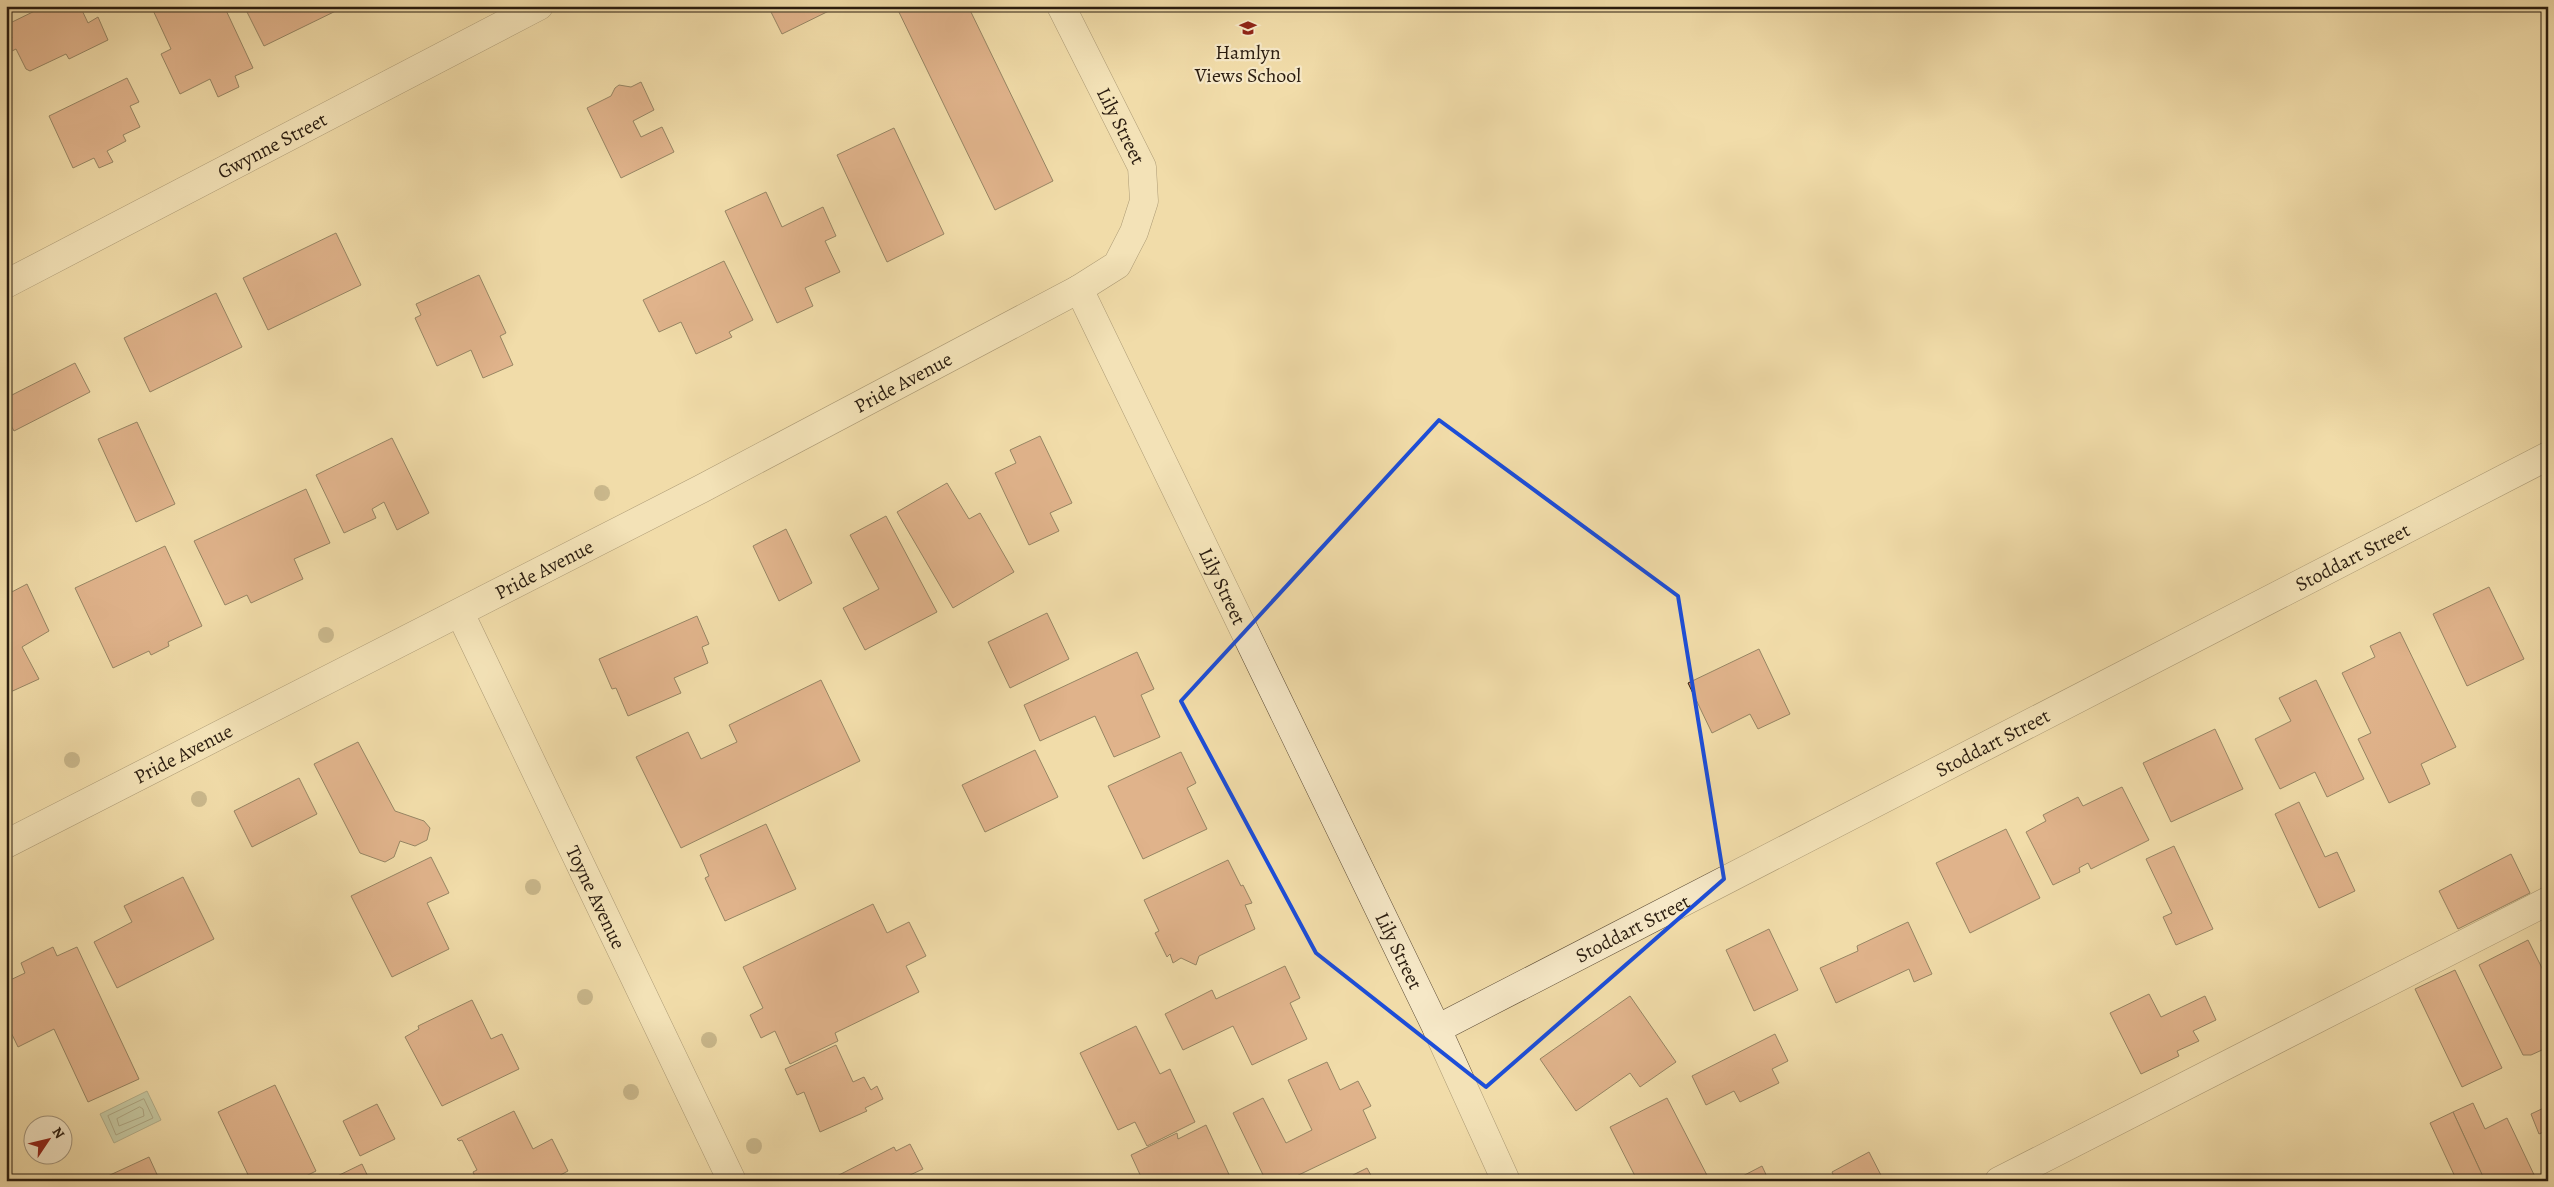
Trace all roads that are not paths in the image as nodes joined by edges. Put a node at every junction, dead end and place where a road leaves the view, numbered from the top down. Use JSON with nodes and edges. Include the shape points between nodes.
{"nodes":[{"id":1,"x":539,"y":6,"type":"edge"},
{"id":2,"x":1061,"y":6,"type":"edge"},
{"id":3,"x":6,"y":284,"type":"edge"},
{"id":4,"x":1079,"y":290,"type":"junction"},
{"id":5,"x":2548,"y":456,"type":"edge"},
{"id":6,"x":460,"y":613,"type":"junction"},
{"id":7,"x":6,"y":844,"type":"edge"},
{"id":8,"x":2548,"y":901,"type":"edge"},
{"id":9,"x":1437,"y":1029,"type":"junction"},
{"id":10,"x":732,"y":1181,"type":"edge"},
{"id":11,"x":1506,"y":1181,"type":"edge"},
{"id":12,"x":1999,"y":1181,"type":"edge"}],
"edges":[{"from":1,"to":3,"type":"street","name":"Gwynne Street"},
{"from":2,"to":4,"type":"street","name":"Lily Street","via":[[1142,167],[1144,201],[1134,232],[1117,265]]},
{"from":4,"to":6,"type":"street","name":"Pride Avenue"},
{"from":4,"to":9,"type":"street","name":"Lily Street"},
{"from":5,"to":9,"type":"street","name":"Stoddart Street"},
{"from":6,"to":7,"type":"street","name":"Pride Avenue"},
{"from":6,"to":10,"type":"street","name":"Toyne Avenue"},
{"from":8,"to":12,"type":"street"},
{"from":9,"to":11,"type":"street","name":"Lily Street"}]}
